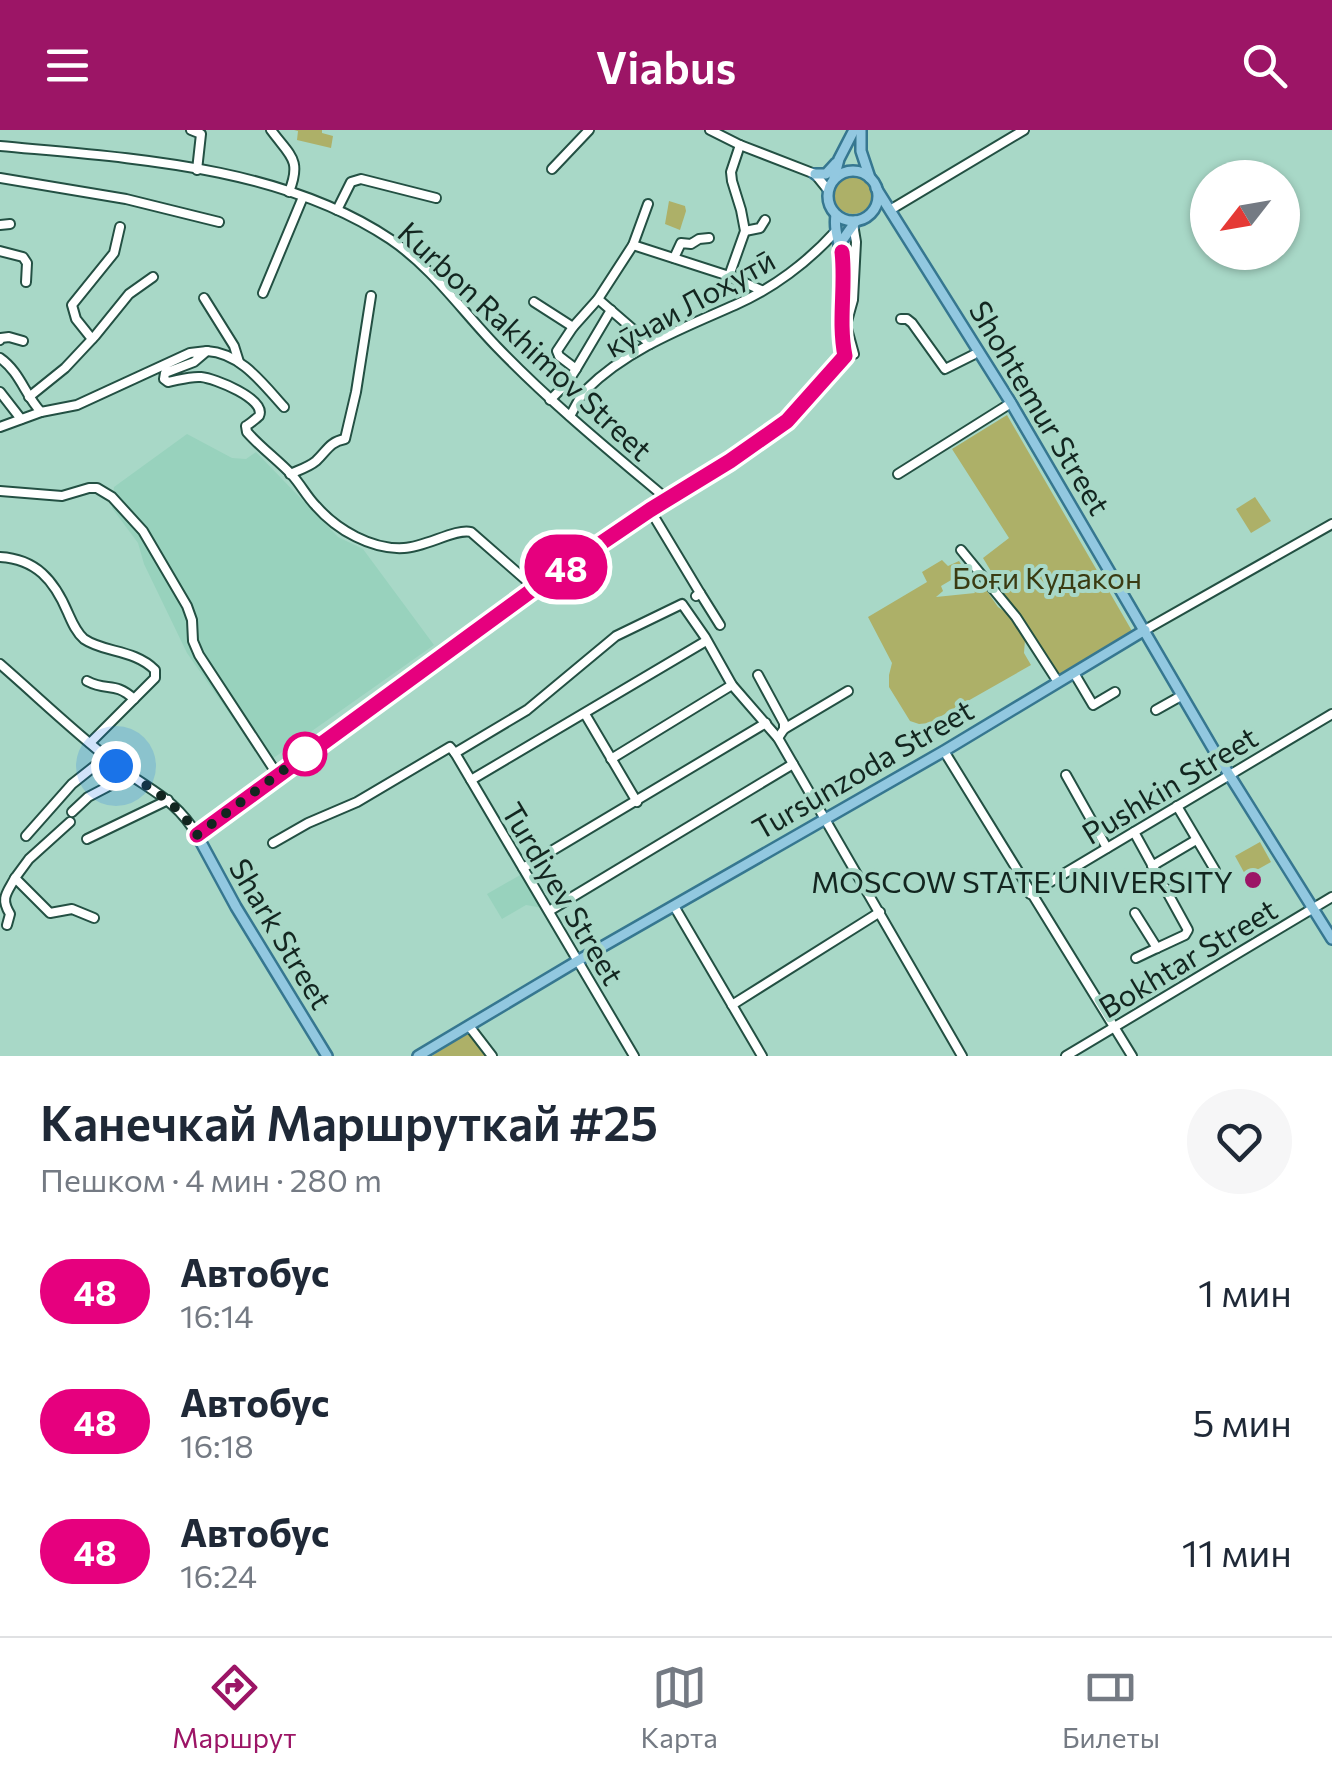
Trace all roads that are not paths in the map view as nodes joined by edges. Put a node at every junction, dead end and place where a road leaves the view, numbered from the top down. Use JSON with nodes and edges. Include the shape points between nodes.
{"nodes":[{"id":1,"x":191,"y":130,"type":"edge"},
{"id":2,"x":271,"y":130,"type":"edge"},
{"id":3,"x":589,"y":130,"type":"edge"},
{"id":4,"x":710,"y":130,"type":"edge"},
{"id":5,"x":858,"y":130,"type":"edge"},
{"id":6,"x":1024,"y":130,"type":"edge"},
{"id":7,"x":740,"y":145,"type":"junction"},
{"id":8,"x":0,"y":146,"type":"edge"},
{"id":9,"x":839,"y":159,"type":"junction"},
{"id":10,"x":552,"y":169,"type":"dead end"},
{"id":11,"x":196,"y":170,"type":"junction"},
{"id":12,"x":815,"y":174,"type":"junction"},
{"id":13,"x":0,"y":178,"type":"edge"},
{"id":14,"x":870,"y":178,"type":"junction"},
{"id":15,"x":831,"y":185,"type":"junction"},
{"id":16,"x":876,"y":188,"type":"junction"},
{"id":17,"x":289,"y":192,"type":"junction"},
{"id":18,"x":303,"y":197,"type":"junction"},
{"id":19,"x":436,"y":198,"type":"dead end"},
{"id":20,"x":648,"y":204,"type":"dead end"},
{"id":21,"x":336,"y":210,"type":"junction"},
{"id":22,"x":890,"y":210,"type":"junction"},
{"id":23,"x":836,"y":214,"type":"junction"},
{"id":24,"x":870,"y":215,"type":"junction"},
{"id":25,"x":766,"y":220,"type":"dead end"},
{"id":26,"x":219,"y":222,"type":"dead end"},
{"id":27,"x":855,"y":223,"type":"junction"},
{"id":28,"x":120,"y":226,"type":"dead end"},
{"id":29,"x":745,"y":231,"type":"junction"},
{"id":30,"x":835,"y":232,"type":"junction"},
{"id":31,"x":708,"y":238,"type":"dead end"},
{"id":32,"x":633,"y":244,"type":"junction"},
{"id":33,"x":840,"y":248,"type":"junction"},
{"id":34,"x":0,"y":252,"type":"edge"},
{"id":35,"x":674,"y":258,"type":"junction"},
{"id":36,"x":729,"y":276,"type":"junction"},
{"id":37,"x":153,"y":277,"type":"dead end"},
{"id":38,"x":26,"y":282,"type":"dead end"},
{"id":39,"x":760,"y":290,"type":"junction"},
{"id":40,"x":263,"y":293,"type":"dead end"},
{"id":41,"x":371,"y":296,"type":"dead end"},
{"id":42,"x":204,"y":298,"type":"dead end"},
{"id":43,"x":598,"y":300,"type":"junction"},
{"id":44,"x":534,"y":302,"type":"dead end"},
{"id":45,"x":611,"y":310,"type":"junction"},
{"id":46,"x":901,"y":319,"type":"dead end"},
{"id":47,"x":573,"y":327,"type":"junction"},
{"id":48,"x":92,"y":339,"type":"junction"},
{"id":49,"x":0,"y":340,"type":"edge"},
{"id":50,"x":23,"y":341,"type":"dead end"},
{"id":51,"x":650,"y":344,"type":"junction"},
{"id":52,"x":208,"y":351,"type":"junction"},
{"id":53,"x":854,"y":354,"type":"dead end"},
{"id":54,"x":972,"y":354,"type":"dead end"},
{"id":55,"x":0,"y":358,"type":"edge"},
{"id":56,"x":239,"y":362,"type":"junction"},
{"id":57,"x":576,"y":369,"type":"junction"},
{"id":58,"x":0,"y":392,"type":"edge"},
{"id":59,"x":29,"y":398,"type":"junction"},
{"id":60,"x":550,"y":400,"type":"junction"},
{"id":61,"x":1010,"y":403,"type":"junction"},
{"id":62,"x":284,"y":407,"type":"dead end"},
{"id":63,"x":41,"y":412,"type":"junction"},
{"id":64,"x":570,"y":416,"type":"junction"},
{"id":65,"x":21,"y":419,"type":"junction"},
{"id":66,"x":0,"y":427,"type":"edge"},
{"id":67,"x":290,"y":474,"type":"junction"},
{"id":68,"x":898,"y":474,"type":"dead end"},
{"id":69,"x":1,"y":492,"type":"edge"},
{"id":70,"x":668,"y":500,"type":"junction"},
{"id":71,"x":650,"y":510,"type":"junction"},
{"id":72,"x":1332,"y":524,"type":"edge"},
{"id":73,"x":961,"y":550,"type":"dead end"},
{"id":74,"x":0,"y":557,"type":"edge"},
{"id":75,"x":535,"y":588,"type":"junction"},
{"id":76,"x":720,"y":626,"type":"dead end"},
{"id":77,"x":1145,"y":630,"type":"junction"},
{"id":78,"x":706,"y":642,"type":"junction"},
{"id":79,"x":0,"y":664,"type":"edge"},
{"id":80,"x":1074,"y":673,"type":"junction"},
{"id":81,"x":758,"y":675,"type":"dead end"},
{"id":82,"x":87,"y":681,"type":"dead end"},
{"id":83,"x":1058,"y":682,"type":"junction"},
{"id":84,"x":732,"y":686,"type":"junction"},
{"id":85,"x":848,"y":692,"type":"dead end"},
{"id":86,"x":1114,"y":692,"type":"dead end"},
{"id":87,"x":1181,"y":696,"type":"junction"},
{"id":88,"x":134,"y":699,"type":"junction"},
{"id":89,"x":1156,"y":710,"type":"dead end"},
{"id":90,"x":585,"y":714,"type":"junction"},
{"id":91,"x":1332,"y":714,"type":"edge"},
{"id":92,"x":766,"y":724,"type":"junction"},
{"id":93,"x":784,"y":729,"type":"junction"},
{"id":94,"x":778,"y":738,"type":"junction"},
{"id":95,"x":90,"y":743,"type":"junction"},
{"id":96,"x":944,"y":752,"type":"junction"},
{"id":97,"x":455,"y":753,"type":"junction"},
{"id":98,"x":106,"y":757,"type":"junction"},
{"id":99,"x":612,"y":758,"type":"junction"},
{"id":100,"x":793,"y":764,"type":"junction"},
{"id":101,"x":277,"y":774,"type":"junction"},
{"id":102,"x":1230,"y":774,"type":"junction"},
{"id":103,"x":130,"y":775,"type":"junction"},
{"id":104,"x":1066,"y":775,"type":"dead end"},
{"id":105,"x":471,"y":780,"type":"junction"},
{"id":106,"x":168,"y":800,"type":"junction"},
{"id":107,"x":637,"y":802,"type":"junction"},
{"id":108,"x":1177,"y":806,"type":"junction"},
{"id":109,"x":826,"y":820,"type":"junction"},
{"id":110,"x":1134,"y":832,"type":"junction"},
{"id":111,"x":197,"y":835,"type":"junction"},
{"id":112,"x":26,"y":836,"type":"dead end"},
{"id":113,"x":87,"y":839,"type":"dead end"},
{"id":114,"x":1196,"y":840,"type":"junction"},
{"id":115,"x":273,"y":842,"type":"dead end"},
{"id":116,"x":1107,"y":848,"type":"junction"},
{"id":117,"x":1152,"y":866,"type":"junction"},
{"id":118,"x":523,"y":868,"type":"junction"},
{"id":119,"x":1215,"y":870,"type":"dead end"},
{"id":120,"x":15,"y":878,"type":"junction"},
{"id":121,"x":1030,"y":894,"type":"junction"},
{"id":122,"x":1332,"y":897,"type":"edge"},
{"id":123,"x":674,"y":906,"type":"junction"},
{"id":124,"x":1312,"y":910,"type":"junction"},
{"id":125,"x":550,"y":912,"type":"junction"},
{"id":126,"x":880,"y":912,"type":"junction"},
{"id":127,"x":1135,"y":913,"type":"dead end"},
{"id":128,"x":94,"y":918,"type":"dead end"},
{"id":129,"x":7,"y":926,"type":"dead end"},
{"id":130,"x":1332,"y":939,"type":"edge"},
{"id":131,"x":1157,"y":948,"type":"junction"},
{"id":132,"x":1136,"y":958,"type":"dead end"},
{"id":133,"x":579,"y":960,"type":"junction"},
{"id":134,"x":732,"y":1005,"type":"junction"},
{"id":135,"x":469,"y":1026,"type":"junction"},
{"id":136,"x":1115,"y":1027,"type":"junction"},
{"id":137,"x":327,"y":1056,"type":"edge"},
{"id":138,"x":418,"y":1056,"type":"edge"},
{"id":139,"x":492,"y":1056,"type":"edge"},
{"id":140,"x":634,"y":1056,"type":"edge"},
{"id":141,"x":762,"y":1056,"type":"edge"},
{"id":142,"x":962,"y":1056,"type":"edge"},
{"id":143,"x":1066,"y":1056,"type":"edge"},
{"id":144,"x":1132,"y":1056,"type":"edge"}],
"edges":[{"from":1,"to":11,"type":"street","via":[[201,134]]},
{"from":2,"to":17,"type":"street","via":[[296,167]]},
{"from":3,"to":10,"type":"street"},
{"from":4,"to":7,"type":"street"},
{"from":5,"to":9,"type":"main road"},
{"from":5,"to":14,"type":"main road"},
{"from":6,"to":22,"type":"street"},
{"from":7,"to":12,"type":"street"},
{"from":7,"to":29,"type":"street","via":[[731,172]]},
{"from":8,"to":11,"type":"street","name":"Kurbon Rakhimov Street"},
{"from":9,"to":12,"type":"main road","via":[[826,174]]},
{"from":9,"to":15,"type":"main road"},
{"from":11,"to":17,"type":"street","name":"Kurbon Rakhimov Street"},
{"from":12,"to":15,"type":"street"},
{"from":13,"to":26,"type":"street"},
{"from":14,"to":15,"type":"main road","via":[[851,171]]},
{"from":14,"to":16,"type":"main road"},
{"from":15,"to":23,"type":"main road","via":[[829,203]]},
{"from":16,"to":22,"type":"main road","name":"Shohtemur Street"},
{"from":16,"to":24,"type":"main road"},
{"from":17,"to":18,"type":"street","name":"Kurbon Rakhimov Street"},
{"from":18,"to":21,"type":"street","name":"Kurbon Rakhimov Street"},
{"from":18,"to":40,"type":"street"},
{"from":19,"to":21,"type":"street","via":[[360,179],[350,182]]},
{"from":20,"to":32,"type":"street"},
{"from":21,"to":60,"type":"street","name":"Kurbon Rakhimov Street","via":[[392,240]]},
{"from":22,"to":24,"type":"main road"},
{"from":22,"to":61,"type":"main road","name":"Shohtemur Street"},
{"from":23,"to":27,"type":"main road"},
{"from":23,"to":30,"type":"main road"},
{"from":24,"to":27,"type":"main road"},
{"from":25,"to":29,"type":"street"},
{"from":27,"to":33,"type":"main road"},
{"from":27,"to":53,"type":"street","via":[[846,325]]},
{"from":28,"to":48,"type":"street","via":[[114,252],[72,305]]},
{"from":29,"to":36,"type":"street"},
{"from":30,"to":33,"type":"main road"},
{"from":30,"to":39,"type":"street","name":"кӯчаи Лоҳутӣ","via":[[814,255]]},
{"from":31,"to":35,"type":"street","via":[[681,243]]},
{"from":32,"to":35,"type":"street"},
{"from":32,"to":43,"type":"street"},
{"from":33,"to":70,"type":"main road","via":[[845,356],[787,421]]},
{"from":34,"to":38,"type":"street","via":[[24,257]]},
{"from":35,"to":36,"type":"street"},
{"from":36,"to":39,"type":"street"},
{"from":37,"to":48,"type":"street"},
{"from":39,"to":51,"type":"street","name":"кӯчаи Лоҳутӣ"},
{"from":41,"to":67,"type":"street","via":[[345,439]]},
{"from":42,"to":56,"type":"street"},
{"from":43,"to":45,"type":"street"},
{"from":43,"to":47,"type":"street"},
{"from":44,"to":47,"type":"street"},
{"from":45,"to":51,"type":"street"},
{"from":45,"to":57,"type":"street"},
{"from":46,"to":54,"type":"street","via":[[945,369]]},
{"from":47,"to":57,"type":"street","via":[[557,354]]},
{"from":48,"to":59,"type":"street"},
{"from":49,"to":50,"type":"street"},
{"from":51,"to":64,"type":"street","name":"кӯчаи Лоҳутӣ","via":[[584,392]]},
{"from":52,"to":56,"type":"street"},
{"from":52,"to":63,"type":"street","via":[[190,353],[77,405]]},
{"from":52,"to":67,"type":"street","via":[[164,379],[201,377],[245,394],[260,414],[246,429]]},
{"from":55,"to":59,"type":"street"},
{"from":56,"to":62,"type":"street"},
{"from":57,"to":60,"type":"street"},
{"from":58,"to":65,"type":"street"},
{"from":59,"to":63,"type":"street"},
{"from":60,"to":64,"type":"street","name":"Kurbon Rakhimov Street"},
{"from":61,"to":68,"type":"street"},
{"from":61,"to":77,"type":"main road","name":"Shohtemur Street"},
{"from":63,"to":65,"type":"street"},
{"from":64,"to":70,"type":"street","name":"Kurbon Rakhimov Street"},
{"from":65,"to":66,"type":"street"},
{"from":67,"to":75,"type":"street","via":[[330,522],[380,547],[427,544],[465,530]]},
{"from":69,"to":101,"type":"street","via":[[62,496],[97,488],[112,497],[162,561],[192,615],[199,656]]},
{"from":70,"to":71,"type":"main road"},
{"from":71,"to":75,"type":"main road"},
{"from":71,"to":76,"type":"street"},
{"from":72,"to":77,"type":"street","name":"Tursunzoda Street"},
{"from":73,"to":83,"type":"street"},
{"from":74,"to":88,"type":"street","via":[[19,558],[51,582],[82,637],[155,670]]},
{"from":75,"to":101,"type":"main road"},
{"from":77,"to":80,"type":"main road","name":"Tursunzoda Street"},
{"from":77,"to":87,"type":"main road","name":"Shohtemur Street"},
{"from":78,"to":84,"type":"street"},
{"from":78,"to":90,"type":"street"},
{"from":78,"to":97,"type":"street","via":[[682,604],[616,636],[526,710]]},
{"from":79,"to":95,"type":"street"},
{"from":80,"to":83,"type":"main road","name":"Tursunzoda Street"},
{"from":80,"to":86,"type":"street","via":[[1093,705]]},
{"from":81,"to":93,"type":"street"},
{"from":82,"to":88,"type":"street","via":[[121,688]]},
{"from":83,"to":96,"type":"main road","name":"Tursunzoda Street"},
{"from":84,"to":92,"type":"street"},
{"from":84,"to":99,"type":"street"},
{"from":85,"to":93,"type":"street"},
{"from":87,"to":89,"type":"street"},
{"from":87,"to":102,"type":"main road","name":"Shohtemur Street"},
{"from":88,"to":95,"type":"street"},
{"from":90,"to":99,"type":"street"},
{"from":90,"to":105,"type":"street"},
{"from":91,"to":102,"type":"street","name":"Pushkin Street"},
{"from":92,"to":94,"type":"street"},
{"from":92,"to":107,"type":"street"},
{"from":93,"to":94,"type":"street"},
{"from":94,"to":100,"type":"street"},
{"from":95,"to":98,"type":"street"},
{"from":96,"to":109,"type":"main road","name":"Tursunzoda Street"},
{"from":96,"to":121,"type":"street"},
{"from":97,"to":105,"type":"street","name":"Turdiyev Street"},
{"from":97,"to":115,"type":"street","via":[[450,746]]},
{"from":98,"to":103,"type":"street"},
{"from":98,"to":112,"type":"street"},
{"from":99,"to":107,"type":"street"},
{"from":100,"to":109,"type":"street"},
{"from":100,"to":125,"type":"street"},
{"from":101,"to":111,"type":"main road"},
{"from":102,"to":108,"type":"street","name":"Pushkin Street"},
{"from":102,"to":124,"type":"main road","name":"Shohtemur Street"},
{"from":103,"to":106,"type":"street"},
{"from":103,"to":120,"type":"street","via":[[88,797]]},
{"from":104,"to":116,"type":"street"},
{"from":105,"to":118,"type":"street","name":"Turdiyev Street"},
{"from":106,"to":111,"type":"street"},
{"from":106,"to":113,"type":"street"},
{"from":107,"to":118,"type":"street"},
{"from":108,"to":110,"type":"street","name":"Pushkin Street"},
{"from":108,"to":114,"type":"street"},
{"from":109,"to":123,"type":"main road","name":"Tursunzoda Street"},
{"from":109,"to":126,"type":"street"},
{"from":110,"to":116,"type":"street","name":"Pushkin Street"},
{"from":110,"to":117,"type":"street"},
{"from":111,"to":137,"type":"main road","name":"Shark Street"},
{"from":114,"to":117,"type":"street"},
{"from":114,"to":119,"type":"street"},
{"from":116,"to":121,"type":"street","name":"Pushkin Street"},
{"from":117,"to":131,"type":"street","via":[[1188,930]]},
{"from":118,"to":125,"type":"street","name":"Turdiyev Street"},
{"from":120,"to":128,"type":"street","via":[[50,913],[72,909]]},
{"from":120,"to":129,"type":"street","via":[[4,899]]},
{"from":121,"to":136,"type":"street"},
{"from":122,"to":124,"type":"street","name":"Bokhtar Street"},
{"from":123,"to":133,"type":"main road","name":"Tursunzoda Street"},
{"from":123,"to":134,"type":"street"},
{"from":124,"to":130,"type":"main road","name":"Shohtemur Street"},
{"from":124,"to":136,"type":"street","name":"Bokhtar Street"},
{"from":125,"to":133,"type":"street","name":"Turdiyev Street"},
{"from":126,"to":134,"type":"street"},
{"from":126,"to":142,"type":"street"},
{"from":127,"to":131,"type":"street"},
{"from":131,"to":132,"type":"street"},
{"from":133,"to":135,"type":"main road","name":"Tursunzoda Street"},
{"from":133,"to":140,"type":"street","name":"Turdiyev Street"},
{"from":134,"to":141,"type":"street"},
{"from":135,"to":138,"type":"main road","name":"Tursunzoda Street"},
{"from":135,"to":139,"type":"street"},
{"from":136,"to":143,"type":"street","name":"Bokhtar Street"},
{"from":136,"to":144,"type":"street"}]}
